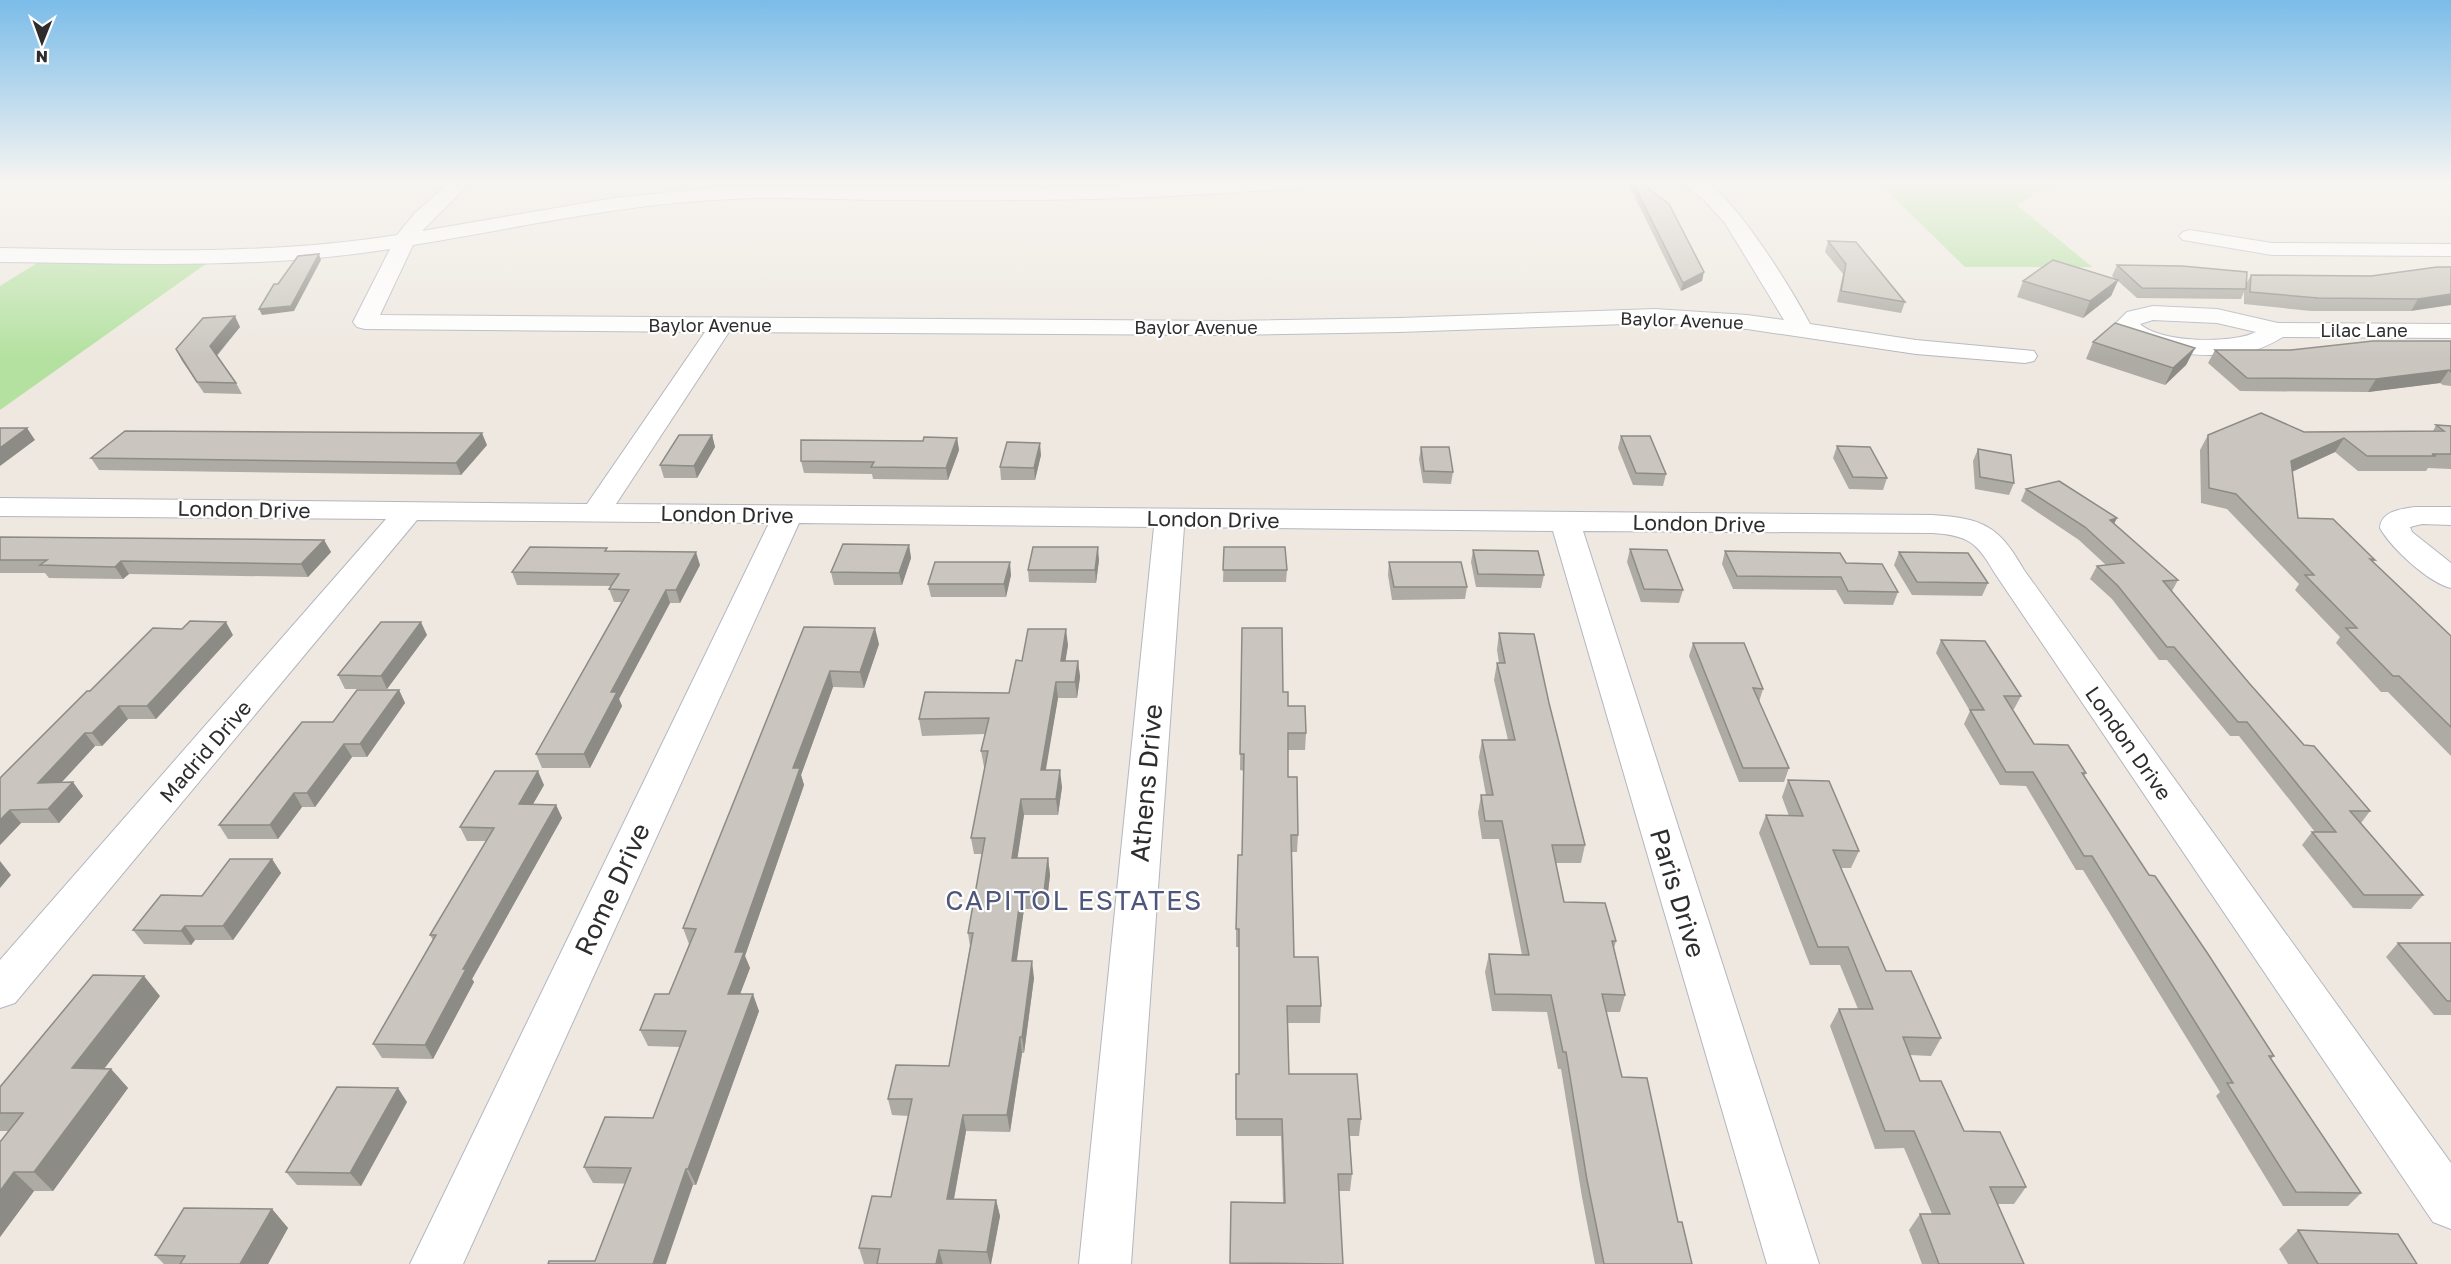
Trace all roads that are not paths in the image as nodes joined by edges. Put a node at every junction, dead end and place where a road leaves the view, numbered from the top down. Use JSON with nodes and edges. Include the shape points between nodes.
{"nodes":[{"id":1,"x":399,"y":240,"type":"edge"},
{"id":2,"x":405,"y":240,"type":"edge"},
{"id":3,"x":1746,"y":240,"type":"edge"},
{"id":4,"x":2215,"y":240,"type":"edge"},
{"id":5,"x":2451,"y":250,"type":"edge"},
{"id":6,"x":0,"y":255,"type":"edge"},
{"id":7,"x":721,"y":325,"type":"junction"},
{"id":8,"x":1801,"y":330,"type":"junction"},
{"id":9,"x":2278,"y":330,"type":"junction"},
{"id":10,"x":2451,"y":331,"type":"edge"},
{"id":11,"x":2025,"y":356,"type":"dead end"},
{"id":12,"x":0,"y":507,"type":"edge"},
{"id":13,"x":409,"y":511,"type":"junction"},
{"id":14,"x":596,"y":512,"type":"junction"},
{"id":15,"x":788,"y":515,"type":"junction"},
{"id":16,"x":2451,"y":516,"type":"edge"},
{"id":17,"x":1170,"y":518,"type":"junction"},
{"id":18,"x":1565,"y":522,"type":"junction"},
{"id":19,"x":2451,"y":579,"type":"edge"},
{"id":20,"x":0,"y":990,"type":"edge"},
{"id":21,"x":2451,"y":1205,"type":"edge"},
{"id":22,"x":436,"y":1264,"type":"edge"},
{"id":23,"x":1105,"y":1264,"type":"edge"},
{"id":24,"x":1793,"y":1264,"type":"edge"}],
"edges":[{"from":1,"to":6,"type":"street","via":[[326,251],[247,256]]},
{"from":2,"to":7,"type":"street","name":"Baylor Avenue","via":[[365,322]]},
{"from":3,"to":8,"type":"street"},
{"from":4,"to":5,"type":"street","via":[[2272,249]]},
{"from":7,"to":8,"type":"street","name":"Baylor Avenue","via":[[1228,328],[1655,316]]},
{"from":7,"to":14,"type":"street"},
{"from":8,"to":11,"type":"street","name":"Baylor Avenue","via":[[1916,347]]},
{"from":9,"to":9,"type":"street","name":"Lilac Lane","via":[[2201,314],[2137,316],[2127,324],[2148,338],[2184,345],[2244,345]]},
{"from":9,"to":10,"type":"street","name":"Lilac Lane"},
{"from":12,"to":13,"type":"street","name":"London Drive"},
{"from":13,"to":14,"type":"street","name":"London Drive"},
{"from":13,"to":20,"type":"street","name":"Madrid Drive"},
{"from":14,"to":15,"type":"street","name":"London Drive"},
{"from":15,"to":17,"type":"street","name":"London Drive"},
{"from":15,"to":22,"type":"street","name":"Rome Drive"},
{"from":16,"to":19,"type":"street","via":[[2414,515],[2395,523],[2400,537]]},
{"from":17,"to":18,"type":"street","name":"London Drive"},
{"from":17,"to":23,"type":"street","name":"Athens Drive"},
{"from":18,"to":21,"type":"street","name":"London Drive","via":[[1939,523],[1985,538],[1995,546]]},
{"from":18,"to":24,"type":"street","name":"Paris Drive"}]}
